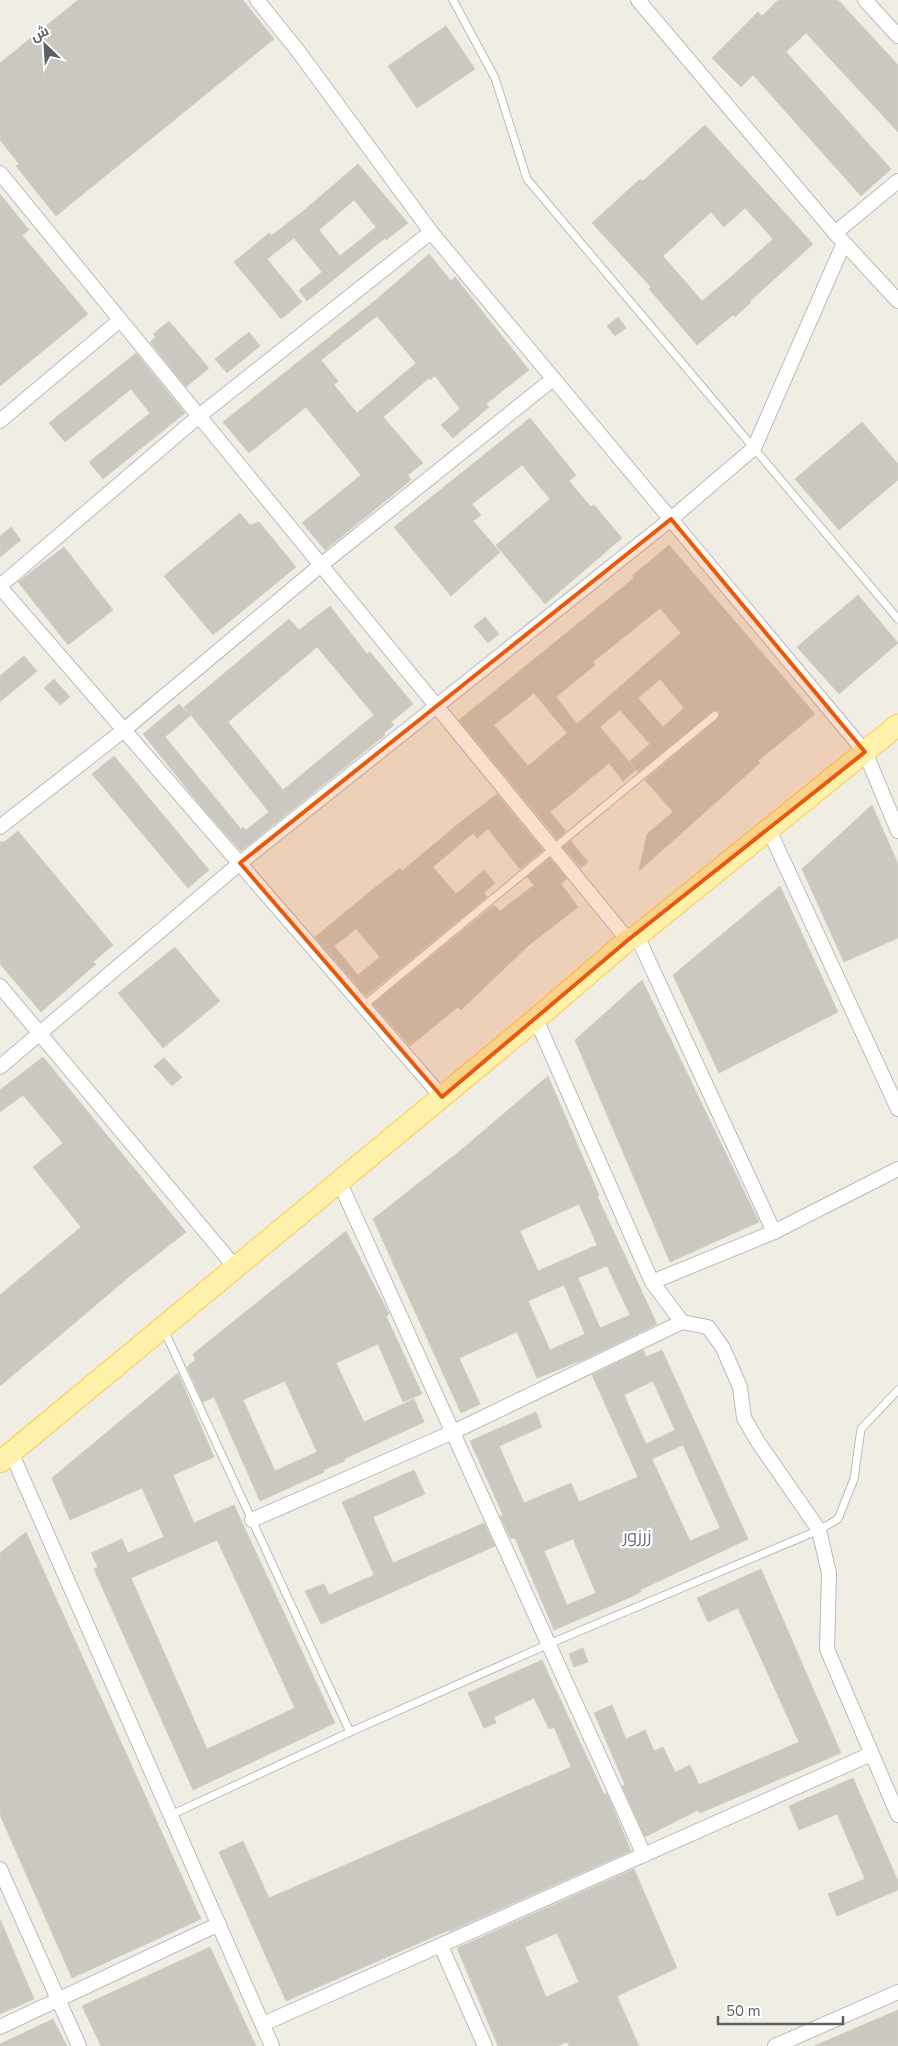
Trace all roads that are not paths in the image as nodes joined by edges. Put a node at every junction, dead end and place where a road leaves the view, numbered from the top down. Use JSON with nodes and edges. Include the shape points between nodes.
{"nodes":[{"id":1,"x":257,"y":0,"type":"edge"},
{"id":2,"x":453,"y":0,"type":"edge"},
{"id":3,"x":638,"y":0,"type":"edge"},
{"id":4,"x":865,"y":0,"type":"edge"},
{"id":5,"x":898,"y":36,"type":"edge"},
{"id":6,"x":0,"y":173,"type":"edge"},
{"id":7,"x":898,"y":181,"type":"edge"},
{"id":8,"x":430,"y":232,"type":"junction"},
{"id":9,"x":840,"y":238,"type":"junction"},
{"id":10,"x":898,"y":301,"type":"edge"},
{"id":11,"x":120,"y":320,"type":"junction"},
{"id":12,"x":554,"y":379,"type":"junction"},
{"id":13,"x":199,"y":416,"type":"junction"},
{"id":14,"x":0,"y":421,"type":"edge"},
{"id":15,"x":754,"y":448,"type":"junction"},
{"id":16,"x":671,"y":519,"type":"junction"},
{"id":17,"x":321,"y":565,"type":"junction"},
{"id":18,"x":0,"y":586,"type":"edge"},
{"id":19,"x":898,"y":619,"type":"edge"},
{"id":20,"x":437,"y":706,"type":"junction"},
{"id":21,"x":715,"y":715,"type":"dead end"},
{"id":22,"x":898,"y":725,"type":"edge"},
{"id":23,"x":124,"y":730,"type":"junction"},
{"id":24,"x":865,"y":752,"type":"junction"},
{"id":25,"x":0,"y":827,"type":"edge"},
{"id":26,"x":769,"y":830,"type":"junction"},
{"id":27,"x":898,"y":831,"type":"edge"},
{"id":28,"x":554,"y":850,"type":"junction"},
{"id":29,"x":240,"y":864,"type":"junction"},
{"id":30,"x":633,"y":938,"type":"junction"},
{"id":31,"x":0,"y":986,"type":"edge"},
{"id":32,"x":363,"y":1006,"type":"junction"},
{"id":33,"x":536,"y":1019,"type":"junction"},
{"id":34,"x":41,"y":1032,"type":"junction"},
{"id":35,"x":0,"y":1067,"type":"edge"},
{"id":36,"x":442,"y":1097,"type":"junction"},
{"id":37,"x":898,"y":1109,"type":"edge"},
{"id":38,"x":898,"y":1170,"type":"edge"},
{"id":39,"x":339,"y":1181,"type":"junction"},
{"id":40,"x":774,"y":1232,"type":"junction"},
{"id":41,"x":235,"y":1267,"type":"junction"},
{"id":42,"x":652,"y":1282,"type":"junction"},
{"id":43,"x":682,"y":1322,"type":"junction"},
{"id":44,"x":163,"y":1327,"type":"junction"},
{"id":45,"x":898,"y":1390,"type":"edge"},
{"id":46,"x":453,"y":1432,"type":"junction"},
{"id":47,"x":6,"y":1457,"type":"edge"},
{"id":48,"x":252,"y":1520,"type":"junction"},
{"id":49,"x":819,"y":1530,"type":"junction"},
{"id":50,"x":549,"y":1644,"type":"junction"},
{"id":51,"x":350,"y":1732,"type":"junction"},
{"id":52,"x":871,"y":1754,"type":"junction"},
{"id":53,"x":898,"y":1815,"type":"edge"},
{"id":54,"x":171,"y":1816,"type":"junction"},
{"id":55,"x":644,"y":1855,"type":"junction"},
{"id":56,"x":0,"y":1869,"type":"edge"},
{"id":57,"x":219,"y":1924,"type":"junction"},
{"id":58,"x":440,"y":1946,"type":"junction"},
{"id":59,"x":898,"y":1992,"type":"edge"},
{"id":60,"x":58,"y":2000,"type":"junction"},
{"id":61,"x":263,"y":2024,"type":"junction"},
{"id":62,"x":0,"y":2027,"type":"edge"},
{"id":63,"x":79,"y":2046,"type":"edge"},
{"id":64,"x":272,"y":2046,"type":"edge"},
{"id":65,"x":486,"y":2046,"type":"edge"},
{"id":66,"x":775,"y":2046,"type":"edge"}],
"edges":[{"from":1,"to":8,"type":"street"},
{"from":2,"to":15,"type":"lane","via":[[495,78],[527,179]]},
{"from":3,"to":9,"type":"street"},
{"from":4,"to":5,"type":"street"},
{"from":6,"to":11,"type":"street"},
{"from":7,"to":9,"type":"street"},
{"from":8,"to":12,"type":"street"},
{"from":8,"to":13,"type":"street"},
{"from":9,"to":10,"type":"street"},
{"from":9,"to":15,"type":"street"},
{"from":11,"to":13,"type":"street"},
{"from":11,"to":14,"type":"street"},
{"from":12,"to":16,"type":"street"},
{"from":12,"to":17,"type":"street"},
{"from":13,"to":17,"type":"street"},
{"from":13,"to":18,"type":"street"},
{"from":15,"to":16,"type":"street"},
{"from":15,"to":19,"type":"lane"},
{"from":16,"to":20,"type":"street"},
{"from":16,"to":24,"type":"street"},
{"from":17,"to":20,"type":"street"},
{"from":17,"to":23,"type":"street"},
{"from":18,"to":23,"type":"street"},
{"from":20,"to":28,"type":"street"},
{"from":20,"to":29,"type":"street"},
{"from":21,"to":28,"type":"lane"},
{"from":22,"to":24,"type":"main road"},
{"from":23,"to":25,"type":"street"},
{"from":23,"to":29,"type":"street"},
{"from":24,"to":26,"type":"main road"},
{"from":24,"to":27,"type":"street"},
{"from":26,"to":30,"type":"main road"},
{"from":26,"to":37,"type":"street"},
{"from":28,"to":30,"type":"street"},
{"from":28,"to":32,"type":"lane"},
{"from":29,"to":32,"type":"street"},
{"from":29,"to":34,"type":"street"},
{"from":30,"to":33,"type":"main road"},
{"from":30,"to":40,"type":"street"},
{"from":31,"to":34,"type":"street"},
{"from":32,"to":36,"type":"street"},
{"from":33,"to":36,"type":"main road"},
{"from":33,"to":42,"type":"street"},
{"from":34,"to":35,"type":"street"},
{"from":34,"to":41,"type":"street"},
{"from":36,"to":39,"type":"main road"},
{"from":38,"to":40,"type":"street"},
{"from":39,"to":41,"type":"main road"},
{"from":39,"to":46,"type":"street"},
{"from":40,"to":42,"type":"street"},
{"from":41,"to":44,"type":"main road"},
{"from":42,"to":43,"type":"street"},
{"from":43,"to":46,"type":"street"},
{"from":43,"to":49,"type":"street","via":[[708,1327],[723,1348],[740,1387],[744,1418]]},
{"from":44,"to":47,"type":"main road"},
{"from":44,"to":48,"type":"lane"},
{"from":45,"to":49,"type":"lane","via":[[861,1429],[854,1479],[838,1519]]},
{"from":46,"to":48,"type":"street"},
{"from":46,"to":50,"type":"street"},
{"from":47,"to":54,"type":"street"},
{"from":48,"to":51,"type":"lane"},
{"from":49,"to":50,"type":"lane"},
{"from":49,"to":52,"type":"street","via":[[829,1574],[827,1649]]},
{"from":50,"to":51,"type":"lane"},
{"from":50,"to":55,"type":"street"},
{"from":51,"to":54,"type":"lane"},
{"from":52,"to":53,"type":"street"},
{"from":52,"to":55,"type":"street"},
{"from":54,"to":57,"type":"street"},
{"from":55,"to":58,"type":"street"},
{"from":56,"to":60,"type":"street"},
{"from":57,"to":60,"type":"street"},
{"from":57,"to":61,"type":"street"},
{"from":58,"to":61,"type":"street"},
{"from":58,"to":65,"type":"street"},
{"from":59,"to":66,"type":"street"},
{"from":60,"to":62,"type":"street"},
{"from":60,"to":63,"type":"street"},
{"from":61,"to":64,"type":"street"}]}
